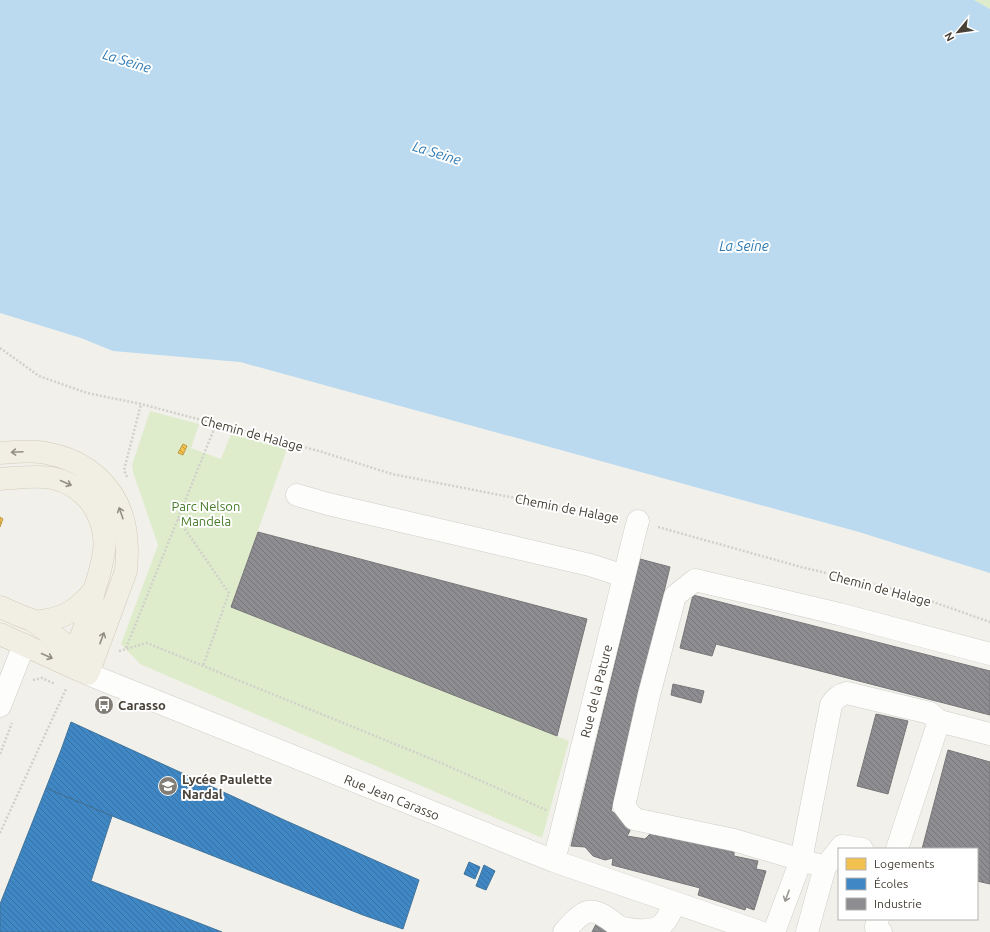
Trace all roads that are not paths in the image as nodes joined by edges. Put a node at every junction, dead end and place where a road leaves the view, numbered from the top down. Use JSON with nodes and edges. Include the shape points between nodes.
{"nodes":[{"id":1,"x":0,"y":453,"type":"edge"},
{"id":2,"x":0,"y":479,"type":"edge"},
{"id":3,"x":297,"y":495,"type":"dead end"},
{"id":4,"x":638,"y":521,"type":"road end"},
{"id":5,"x":624,"y":576,"type":"junction"},
{"id":6,"x":95,"y":589,"type":"junction"},
{"id":7,"x":0,"y":607,"type":"edge"},
{"id":8,"x":39,"y":625,"type":"junction"},
{"id":9,"x":0,"y":634,"type":"edge"},
{"id":10,"x":24,"y":645,"type":"junction"},
{"id":11,"x":990,"y":654,"type":"edge"},
{"id":12,"x":77,"y":665,"type":"junction"},
{"id":13,"x":0,"y":706,"type":"edge"},
{"id":14,"x":939,"y":721,"type":"junction"},
{"id":15,"x":990,"y":734,"type":"edge"},
{"id":16,"x":838,"y":848,"type":"edge"},
{"id":17,"x":839,"y":848,"type":"edge"},
{"id":18,"x":855,"y":848,"type":"edge"},
{"id":19,"x":897,"y":848,"type":"edge"},
{"id":20,"x":554,"y":861,"type":"junction"},
{"id":21,"x":813,"y":863,"type":"junction"},
{"id":22,"x":675,"y":903,"type":"junction"},
{"id":23,"x":878,"y":920,"type":"edge"},
{"id":24,"x":564,"y":932,"type":"edge"},
{"id":25,"x":760,"y":932,"type":"edge"},
{"id":26,"x":774,"y":932,"type":"edge"},
{"id":27,"x":793,"y":932,"type":"edge"},
{"id":28,"x":807,"y":932,"type":"edge"},
{"id":29,"x":881,"y":932,"type":"edge"}],
"edges":[{"from":12,"to":1,"type":"main road","one_way":true,"via":[[126,572],[126,529],[118,504],[105,485],[76,462],[31,451]]},
{"from":2,"to":6,"type":"main road","one_way":true,"via":[[51,478],[71,485],[86,497],[103,525],[105,540],[102,568]]},
{"from":3,"to":5,"type":"street","via":[[590,565]]},
{"from":4,"to":5,"type":"street","name":"Rue de la Pature"},
{"from":5,"to":20,"type":"street","name":"Rue de la Pature"},
{"from":6,"to":8,"type":"main road","via":[[86,600],[67,614]]},
{"from":6,"to":12,"type":"main road"},
{"from":7,"to":8,"type":"main road"},
{"from":8,"to":10,"type":"main road"},
{"from":8,"to":12,"type":"main road","name":"Rue Jean Carasso","via":[[62,642]]},
{"from":9,"to":10,"type":"main road"},
{"from":10,"to":12,"type":"main road","one_way":true},
{"from":10,"to":13,"type":"street"},
{"from":11,"to":21,"type":"street","via":[[695,580],[675,596],[624,806],[634,819],[734,840]]},
{"from":12,"to":20,"type":"street","name":"Rue Jean Carasso"},
{"from":14,"to":15,"type":"street"},
{"from":14,"to":19,"type":"street"},
{"from":14,"to":21,"type":"street","via":[[930,713],[847,693],[835,698],[831,705]]},
{"from":16,"to":21,"type":"street"},
{"from":17,"to":18,"type":"street"},
{"from":20,"to":22,"type":"street","name":"Rue Jean Carasso"},
{"from":21,"to":26,"type":"street","one_way":true},
{"from":21,"to":27,"type":"street"},
{"from":21,"to":28,"type":"street"},
{"from":22,"to":24,"type":"street","via":[[667,920],[657,929],[650,931],[628,929],[590,911],[585,912]]},
{"from":22,"to":25,"type":"street","name":"Rue Jean Carasso"},
{"from":23,"to":29,"type":"street","via":[[876,927]]}]}
